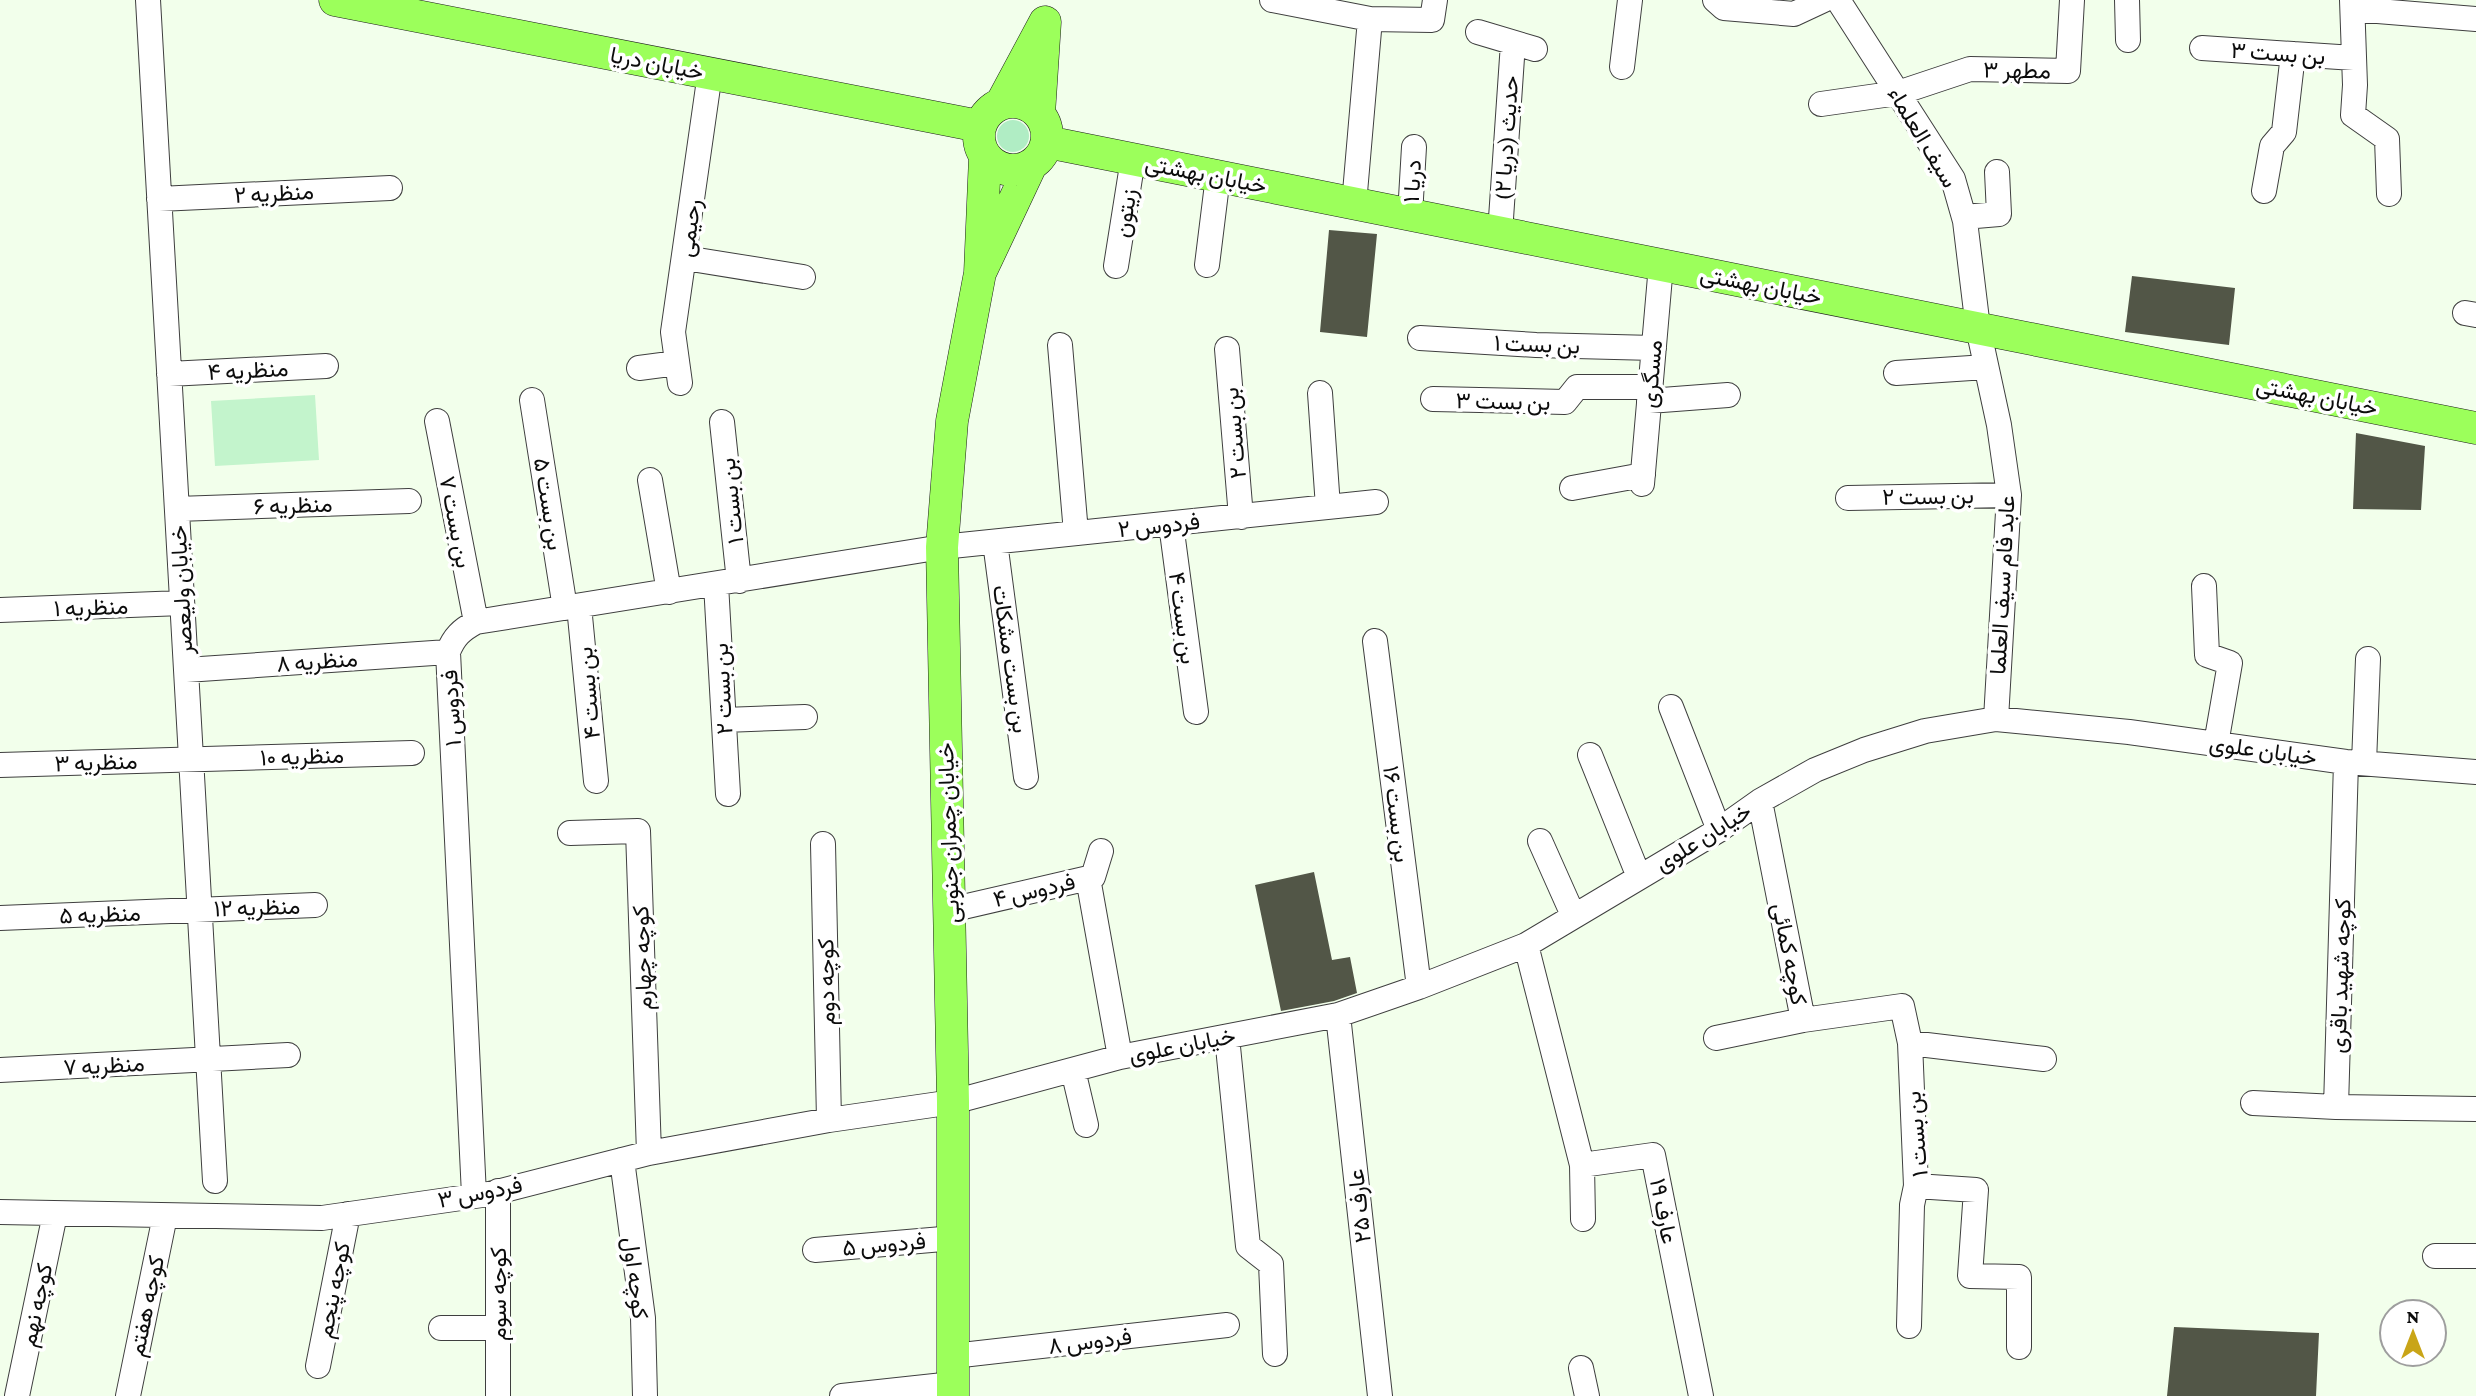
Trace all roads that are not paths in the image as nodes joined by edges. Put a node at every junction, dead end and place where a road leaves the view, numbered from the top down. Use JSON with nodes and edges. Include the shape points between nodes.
{"nodes":[{"id":1,"x":148,"y":0,"type":"edge"},
{"id":2,"x":335,"y":0,"type":"edge"},
{"id":3,"x":1272,"y":0,"type":"edge"},
{"id":4,"x":1436,"y":0,"type":"edge"},
{"id":5,"x":1630,"y":0,"type":"edge"},
{"id":6,"x":1715,"y":0,"type":"edge"},
{"id":7,"x":1824,"y":0,"type":"edge"},
{"id":8,"x":1838,"y":0,"type":"edge"},
{"id":9,"x":2072,"y":0,"type":"edge"},
{"id":10,"x":2127,"y":0,"type":"edge"},
{"id":11,"x":2352,"y":4,"type":"edge"},
{"id":12,"x":1048,"y":11,"type":"edge"},
{"id":13,"x":1370,"y":19,"type":"junction"},
{"id":14,"x":2476,"y":19,"type":"edge"},
{"id":15,"x":1478,"y":32,"type":"dead end"},
{"id":16,"x":2128,"y":40,"type":"dead end"},
{"id":17,"x":2203,"y":48,"type":"dead end"},
{"id":18,"x":2293,"y":54,"type":"junction"},
{"id":19,"x":2354,"y":58,"type":"junction"},
{"id":20,"x":1622,"y":67,"type":"dead end"},
{"id":21,"x":710,"y":73,"type":"junction"},
{"id":22,"x":1898,"y":93,"type":"junction"},
{"id":23,"x":1821,"y":104,"type":"dead end"},
{"id":24,"x":990,"y":115,"type":"junction"},
{"id":25,"x":1039,"y":140,"type":"junction"},
{"id":26,"x":1414,"y":147,"type":"dead end"},
{"id":27,"x":985,"y":158,"type":"junction"},
{"id":28,"x":1133,"y":159,"type":"junction"},
{"id":29,"x":1997,"y":172,"type":"dead end"},
{"id":30,"x":1218,"y":176,"type":"junction"},
{"id":31,"x":390,"y":188,"type":"dead end"},
{"id":32,"x":2264,"y":191,"type":"dead end"},
{"id":33,"x":2389,"y":194,"type":"dead end"},
{"id":34,"x":159,"y":199,"type":"junction"},
{"id":35,"x":1354,"y":204,"type":"junction"},
{"id":36,"x":1410,"y":215,"type":"junction"},
{"id":37,"x":1964,"y":217,"type":"junction"},
{"id":38,"x":1500,"y":233,"type":"junction"},
{"id":39,"x":685,"y":258,"type":"junction"},
{"id":40,"x":1207,"y":265,"type":"dead end"},
{"id":41,"x":1661,"y":265,"type":"junction"},
{"id":42,"x":1116,"y":266,"type":"dead end"},
{"id":43,"x":980,"y":273,"type":"junction"},
{"id":44,"x":803,"y":277,"type":"dead end"},
{"id":45,"x":1978,"y":328,"type":"junction"},
{"id":46,"x":1420,"y":338,"type":"dead end"},
{"id":47,"x":1060,"y":345,"type":"dead end"},
{"id":48,"x":1654,"y":348,"type":"junction"},
{"id":49,"x":1227,"y":349,"type":"dead end"},
{"id":50,"x":326,"y":366,"type":"dead end"},
{"id":51,"x":1986,"y":367,"type":"junction"},
{"id":52,"x":639,"y":368,"type":"dead end"},
{"id":53,"x":1896,"y":373,"type":"dead end"},
{"id":54,"x":169,"y":374,"type":"junction"},
{"id":55,"x":1320,"y":393,"type":"dead end"},
{"id":56,"x":1650,"y":394,"type":"junction"},
{"id":57,"x":1728,"y":395,"type":"dead end"},
{"id":58,"x":1433,"y":399,"type":"dead end"},
{"id":59,"x":532,"y":400,"type":"dead end"},
{"id":60,"x":437,"y":421,"type":"dead end"},
{"id":61,"x":722,"y":422,"type":"dead end"},
{"id":62,"x":2476,"y":428,"type":"edge"},
{"id":63,"x":650,"y":480,"type":"dead end"},
{"id":64,"x":1572,"y":488,"type":"dead end"},
{"id":65,"x":2008,"y":495,"type":"junction"},
{"id":66,"x":1848,"y":498,"type":"dead end"},
{"id":67,"x":409,"y":501,"type":"dead end"},
{"id":68,"x":1376,"y":502,"type":"dead end"},
{"id":69,"x":1328,"y":507,"type":"junction"},
{"id":70,"x":177,"y":509,"type":"junction"},
{"id":71,"x":1241,"y":517,"type":"junction"},
{"id":72,"x":1171,"y":524,"type":"junction"},
{"id":73,"x":1076,"y":533,"type":"junction"},
{"id":74,"x":995,"y":542,"type":"junction"},
{"id":75,"x":942,"y":547,"type":"junction"},
{"id":76,"x":728,"y":582,"type":"junction"},
{"id":77,"x":2204,"y":586,"type":"dead end"},
{"id":78,"x":669,"y":592,"type":"junction"},
{"id":79,"x":182,"y":603,"type":"junction"},
{"id":80,"x":572,"y":607,"type":"junction"},
{"id":81,"x":0,"y":610,"type":"edge"},
{"id":82,"x":475,"y":622,"type":"junction"},
{"id":83,"x":1375,"y":641,"type":"dead end"},
{"id":84,"x":448,"y":652,"type":"junction"},
{"id":85,"x":2368,"y":659,"type":"dead end"},
{"id":86,"x":186,"y":670,"type":"junction"},
{"id":87,"x":1671,"y":707,"type":"dead end"},
{"id":88,"x":1196,"y":712,"type":"dead end"},
{"id":89,"x":805,"y":717,"type":"dead end"},
{"id":90,"x":1996,"y":719,"type":"junction"},
{"id":91,"x":724,"y":720,"type":"junction"},
{"id":92,"x":2216,"y":744,"type":"junction"},
{"id":93,"x":412,"y":753,"type":"dead end"},
{"id":94,"x":1590,"y":755,"type":"dead end"},
{"id":95,"x":191,"y":760,"type":"junction"},
{"id":96,"x":2355,"y":763,"type":"junction"},
{"id":97,"x":0,"y":765,"type":"edge"},
{"id":98,"x":2476,"y":772,"type":"edge"},
{"id":99,"x":1026,"y":777,"type":"dead end"},
{"id":100,"x":596,"y":781,"type":"dead end"},
{"id":101,"x":728,"y":794,"type":"dead end"},
{"id":102,"x":1760,"y":801,"type":"junction"},
{"id":103,"x":1719,"y":830,"type":"junction"},
{"id":104,"x":570,"y":833,"type":"dead end"},
{"id":105,"x":1540,"y":841,"type":"dead end"},
{"id":106,"x":822,"y":844,"type":"dead end"},
{"id":107,"x":1101,"y":851,"type":"dead end"},
{"id":108,"x":1639,"y":877,"type":"junction"},
{"id":109,"x":1088,"y":878,"type":"junction"},
{"id":110,"x":315,"y":905,"type":"dead end"},
{"id":111,"x":200,"y":910,"type":"junction"},
{"id":112,"x":950,"y":910,"type":"junction"},
{"id":113,"x":1573,"y":915,"type":"junction"},
{"id":114,"x":0,"y":918,"type":"edge"},
{"id":115,"x":1526,"y":945,"type":"junction"},
{"id":116,"x":1419,"y":987,"type":"junction"},
{"id":117,"x":1338,"y":1015,"type":"junction"},
{"id":118,"x":1803,"y":1020,"type":"junction"},
{"id":119,"x":1227,"y":1037,"type":"junction"},
{"id":120,"x":1716,"y":1038,"type":"dead end"},
{"id":121,"x":1910,"y":1043,"type":"junction"},
{"id":122,"x":288,"y":1055,"type":"dead end"},
{"id":123,"x":1120,"y":1057,"type":"junction"},
{"id":124,"x":208,"y":1059,"type":"junction"},
{"id":125,"x":2044,"y":1059,"type":"dead end"},
{"id":126,"x":0,"y":1070,"type":"edge"},
{"id":127,"x":1073,"y":1070,"type":"junction"},
{"id":128,"x":953,"y":1102,"type":"junction"},
{"id":129,"x":2253,"y":1103,"type":"dead end"},
{"id":130,"x":2336,"y":1107,"type":"junction"},
{"id":131,"x":2476,"y":1109,"type":"edge"},
{"id":132,"x":829,"y":1120,"type":"junction"},
{"id":133,"x":1086,"y":1125,"type":"dead end"},
{"id":134,"x":649,"y":1153,"type":"junction"},
{"id":135,"x":622,"y":1160,"type":"junction"},
{"id":136,"x":1582,"y":1165,"type":"junction"},
{"id":137,"x":215,"y":1181,"type":"dead end"},
{"id":138,"x":1916,"y":1186,"type":"junction"},
{"id":139,"x":486,"y":1193,"type":"junction"},
{"id":140,"x":0,"y":1212,"type":"edge"},
{"id":141,"x":55,"y":1214,"type":"junction"},
{"id":142,"x":348,"y":1214,"type":"junction"},
{"id":143,"x":165,"y":1216,"type":"junction"},
{"id":144,"x":1583,"y":1219,"type":"dead end"},
{"id":145,"x":954,"y":1238,"type":"junction"},
{"id":146,"x":815,"y":1250,"type":"dead end"},
{"id":147,"x":2435,"y":1256,"type":"dead end"},
{"id":148,"x":2476,"y":1256,"type":"edge"},
{"id":149,"x":1227,"y":1325,"type":"dead end"},
{"id":150,"x":1909,"y":1326,"type":"dead end"},
{"id":151,"x":441,"y":1328,"type":"dead end"},
{"id":152,"x":498,"y":1328,"type":"junction"},
{"id":153,"x":2019,"y":1347,"type":"dead end"},
{"id":154,"x":1275,"y":1354,"type":"dead end"},
{"id":155,"x":318,"y":1366,"type":"dead end"},
{"id":156,"x":1581,"y":1368,"type":"dead end"},
{"id":157,"x":953,"y":1379,"type":"edge"},
{"id":158,"x":17,"y":1396,"type":"edge"},
{"id":159,"x":128,"y":1396,"type":"edge"},
{"id":160,"x":498,"y":1396,"type":"edge"},
{"id":161,"x":645,"y":1396,"type":"edge"},
{"id":162,"x":842,"y":1396,"type":"edge"},
{"id":163,"x":1380,"y":1396,"type":"edge"},
{"id":164,"x":1587,"y":1396,"type":"edge"},
{"id":165,"x":1701,"y":1396,"type":"edge"}],
"edges":[{"from":1,"to":34,"type":"street","name":"خیابان ولیعصر"},
{"from":2,"to":21,"type":"main road","name":"خیابان دریا"},
{"from":3,"to":13,"type":"street"},
{"from":4,"to":13,"type":"street","via":[[1432,20]]},
{"from":5,"to":20,"type":"street"},
{"from":6,"to":7,"type":"street","via":[[1724,8],[1794,14]]},
{"from":8,"to":22,"type":"street","name":"سیف العلماء"},
{"from":9,"to":22,"type":"street","name":"مطهر ۳","via":[[2068,71],[1970,69]]},
{"from":10,"to":16,"type":"street"},
{"from":11,"to":14,"type":"street"},
{"from":11,"to":19,"type":"street"},
{"from":12,"to":24,"type":"main road"},
{"from":12,"to":25,"type":"main road"},
{"from":13,"to":35,"type":"street"},
{"from":15,"to":38,"type":"street","name":"حدیث (دریا ۲)","via":[[1524,46]]},
{"from":17,"to":18,"type":"street","name":"بن بست ۳"},
{"from":18,"to":19,"type":"street","name":"بن بست ۳"},
{"from":18,"to":32,"type":"street","via":[[2284,132],[2272,146]]},
{"from":19,"to":33,"type":"street","via":[[2353,115],[2387,139]]},
{"from":21,"to":24,"type":"main road","name":"خیابان دریا"},
{"from":21,"to":39,"type":"street","name":"رحیمی"},
{"from":22,"to":23,"type":"street"},
{"from":22,"to":37,"type":"street","name":"سیف العلماء","via":[[1953,179]]},
{"from":24,"to":25,"type":"main road","via":[[1021,103]]},
{"from":24,"to":27,"type":"main road","via":[[978,137]]},
{"from":25,"to":27,"type":"main road","via":[[1022,170],[1003,170]]},
{"from":25,"to":28,"type":"main road","name":"خیابان بهشتی"},
{"from":25,"to":43,"type":"main road","name":"خیابان چمران جنوبی"},
{"from":26,"to":36,"type":"street","name":"دریا ۱"},
{"from":27,"to":43,"type":"main road","name":"خیابان چمران جنوبی"},
{"from":28,"to":30,"type":"main road","name":"خیابان بهشتی"},
{"from":28,"to":42,"type":"street","name":"زیتون"},
{"from":29,"to":37,"type":"street","via":[[1999,214]]},
{"from":30,"to":35,"type":"main road","name":"خیابان بهشتی"},
{"from":30,"to":40,"type":"street"},
{"from":31,"to":34,"type":"street","name":"منظریه ۲"},
{"from":34,"to":54,"type":"street","name":"خیابان ولیعصر"},
{"from":35,"to":36,"type":"main road","name":"خیابان بهشتی"},
{"from":36,"to":38,"type":"main road","name":"خیابان بهشتی"},
{"from":37,"to":45,"type":"street","name":"سیف العلماء"},
{"from":38,"to":41,"type":"main road","name":"خیابان بهشتی"},
{"from":39,"to":44,"type":"street"},
{"from":39,"to":52,"type":"street","name":"رحیمی","via":[[673,332],[678,373]]},
{"from":41,"to":45,"type":"main road","name":"خیابان بهشتی"},
{"from":41,"to":48,"type":"street","name":"مسگری"},
{"from":43,"to":75,"type":"main road","name":"خیابان چمران جنوبی","via":[[952,421]]},
{"from":45,"to":51,"type":"street","name":"عابد فام سیف العلما"},
{"from":45,"to":62,"type":"main road","name":"خیابان بهشتی"},
{"from":46,"to":48,"type":"street","name":"بن بست ۱"},
{"from":47,"to":73,"type":"street"},
{"from":48,"to":56,"type":"street","name":"مسگری"},
{"from":49,"to":71,"type":"street","name":"بن بست ۲"},
{"from":50,"to":54,"type":"street","name":"منظریه ۴"},
{"from":51,"to":53,"type":"street"},
{"from":51,"to":65,"type":"street","name":"عابد فام سیف العلما"},
{"from":54,"to":70,"type":"street","name":"خیابان ولیعصر"},
{"from":55,"to":69,"type":"street"},
{"from":56,"to":57,"type":"street"},
{"from":56,"to":58,"type":"street","name":"بن بست ۳","via":[[1577,387],[1565,402]]},
{"from":56,"to":64,"type":"street","name":"مسگری","via":[[1642,480]]},
{"from":59,"to":80,"type":"street","name":"بن بست ۵"},
{"from":60,"to":82,"type":"street","name":"بن بست ۷"},
{"from":61,"to":76,"type":"street","name":"بن بست ۱"},
{"from":63,"to":78,"type":"street"},
{"from":65,"to":66,"type":"street","name":"بن بست ۲"},
{"from":65,"to":90,"type":"street","name":"عابد فام سیف العلما"},
{"from":67,"to":70,"type":"street","name":"منظریه ۶"},
{"from":68,"to":69,"type":"street","name":"فردوس ۲"},
{"from":69,"to":71,"type":"street","name":"فردوس ۲"},
{"from":70,"to":79,"type":"street","name":"خیابان ولیعصر"},
{"from":71,"to":72,"type":"street","name":"فردوس ۲"},
{"from":72,"to":73,"type":"street","name":"فردوس ۲"},
{"from":72,"to":88,"type":"street","name":"بن بست ۴"},
{"from":73,"to":74,"type":"street","name":"فردوس ۲"},
{"from":74,"to":75,"type":"street","name":"فردوس ۲"},
{"from":74,"to":99,"type":"street","name":"بن بست مشکات"},
{"from":75,"to":76,"type":"street"},
{"from":75,"to":112,"type":"main road","name":"خیابان چمران جنوبی"},
{"from":76,"to":78,"type":"street"},
{"from":76,"to":91,"type":"street","name":"بن بست ۲"},
{"from":77,"to":92,"type":"street","via":[[2207,655],[2230,663]]},
{"from":78,"to":80,"type":"street"},
{"from":79,"to":81,"type":"street","name":"منظریه ۱"},
{"from":79,"to":86,"type":"street","name":"خیابان ولیعصر"},
{"from":80,"to":82,"type":"street"},
{"from":80,"to":100,"type":"street","name":"بن بست ۴"},
{"from":82,"to":84,"type":"street","name":"فردوس ۱","via":[[453,640]]},
{"from":83,"to":116,"type":"street","name":"بن بست ۱۶"},
{"from":84,"to":86,"type":"street","name":"منظریه ۸"},
{"from":84,"to":139,"type":"street","name":"فردوس ۱"},
{"from":85,"to":96,"type":"street","name":"کوچه شهید باقری"},
{"from":86,"to":95,"type":"street","name":"خیابان ولیعصر"},
{"from":87,"to":103,"type":"street"},
{"from":89,"to":91,"type":"street"},
{"from":90,"to":92,"type":"street","name":"خیابان علوی"},
{"from":90,"to":102,"type":"street","name":"خیابان علوی","via":[[1925,731],[1864,750],[1815,770]]},
{"from":91,"to":101,"type":"street","name":"بن بست ۲"},
{"from":92,"to":96,"type":"street","name":"خیابان علوی"},
{"from":93,"to":95,"type":"street","name":"منظریه ۱۰"},
{"from":94,"to":108,"type":"street"},
{"from":95,"to":97,"type":"street","name":"منظریه ۳"},
{"from":95,"to":111,"type":"street","name":"خیابان ولیعصر"},
{"from":96,"to":98,"type":"street","name":"خیابان علوی"},
{"from":96,"to":130,"type":"street","name":"کوچه شهید باقری"},
{"from":102,"to":103,"type":"street","name":"خیابان علوی"},
{"from":102,"to":118,"type":"street","name":"کوچه کمائی"},
{"from":103,"to":108,"type":"street","name":"خیابان علوی"},
{"from":104,"to":134,"type":"street","name":"کوچه چهارم","via":[[638,831]]},
{"from":105,"to":113,"type":"street"},
{"from":106,"to":132,"type":"street","name":"کوچه دوم"},
{"from":107,"to":109,"type":"street","name":"فردوس ۴","via":[[1093,877]]},
{"from":108,"to":113,"type":"street","name":"خیابان علوی"},
{"from":109,"to":112,"type":"street","name":"فردوس ۴"},
{"from":109,"to":123,"type":"street"},
{"from":110,"to":111,"type":"street","name":"منظریه ۱۲"},
{"from":111,"to":114,"type":"street","name":"منظریه ۵"},
{"from":111,"to":124,"type":"street","name":"خیابان ولیعصر"},
{"from":112,"to":128,"type":"main road","name":"خیابان چمران جنوبی"},
{"from":113,"to":115,"type":"street","name":"خیابان علوی"},
{"from":115,"to":116,"type":"street","name":"خیابان علوی"},
{"from":115,"to":136,"type":"street"},
{"from":116,"to":117,"type":"street","name":"خیابان علوی"},
{"from":117,"to":119,"type":"street","name":"خیابان علوی"},
{"from":117,"to":163,"type":"street","name":"عارف ۲۵"},
{"from":118,"to":120,"type":"street","name":"کوچه کمائی"},
{"from":118,"to":121,"type":"street","name":"بن بست ۱","via":[[1902,1006]]},
{"from":119,"to":123,"type":"street","name":"خیابان علوی"},
{"from":119,"to":154,"type":"street","via":[[1248,1246],[1270,1264]]},
{"from":121,"to":125,"type":"street"},
{"from":121,"to":138,"type":"street","name":"بن بست ۱"},
{"from":122,"to":124,"type":"street","name":"منظریه ۷"},
{"from":123,"to":127,"type":"street","name":"خیابان علوی"},
{"from":124,"to":126,"type":"street","name":"منظریه ۷"},
{"from":124,"to":137,"type":"street","name":"خیابان ولیعصر"},
{"from":127,"to":128,"type":"street","name":"خیابان علوی"},
{"from":127,"to":133,"type":"street"},
{"from":128,"to":132,"type":"street","name":"فردوس ۳"},
{"from":128,"to":145,"type":"main road","name":"خیابان چمران جنوبی"},
{"from":129,"to":130,"type":"street"},
{"from":130,"to":131,"type":"street"},
{"from":132,"to":134,"type":"street","name":"فردوس ۳"},
{"from":134,"to":135,"type":"street","name":"فردوس ۳"},
{"from":135,"to":139,"type":"street","name":"فردوس ۳"},
{"from":135,"to":161,"type":"street","name":"کوچه اول","via":[[643,1318]]},
{"from":136,"to":144,"type":"street"},
{"from":136,"to":165,"type":"street","name":"عارف ۱۹","via":[[1653,1155]]},
{"from":138,"to":150,"type":"street"},
{"from":138,"to":153,"type":"street","name":"بن بست ۱","via":[[1976,1190],[1970,1276],[2019,1277]]},
{"from":139,"to":142,"type":"street","name":"فردوس ۳"},
{"from":139,"to":152,"type":"street","name":"کوچه سوم"},
{"from":140,"to":141,"type":"street","name":"فردوس ۳"},
{"from":141,"to":143,"type":"street","name":"فردوس ۳"},
{"from":141,"to":158,"type":"street","name":"کوچه نهم"},
{"from":142,"to":143,"type":"street","name":"فردوس ۳","via":[[322,1219]]},
{"from":142,"to":155,"type":"street","name":"کوچه پنجم"},
{"from":143,"to":159,"type":"street","name":"کوچه هفتم"},
{"from":145,"to":146,"type":"street","name":"فردوس ۵"},
{"from":145,"to":157,"type":"main road","name":"خیابان چمران جنوبی"},
{"from":147,"to":148,"type":"street"},
{"from":149,"to":157,"type":"street","name":"فردوس ۸"},
{"from":151,"to":152,"type":"street"},
{"from":152,"to":160,"type":"street","name":"کوچه سوم"},
{"from":156,"to":164,"type":"street"},
{"from":157,"to":162,"type":"street","name":"فردوس ۸"}]}
